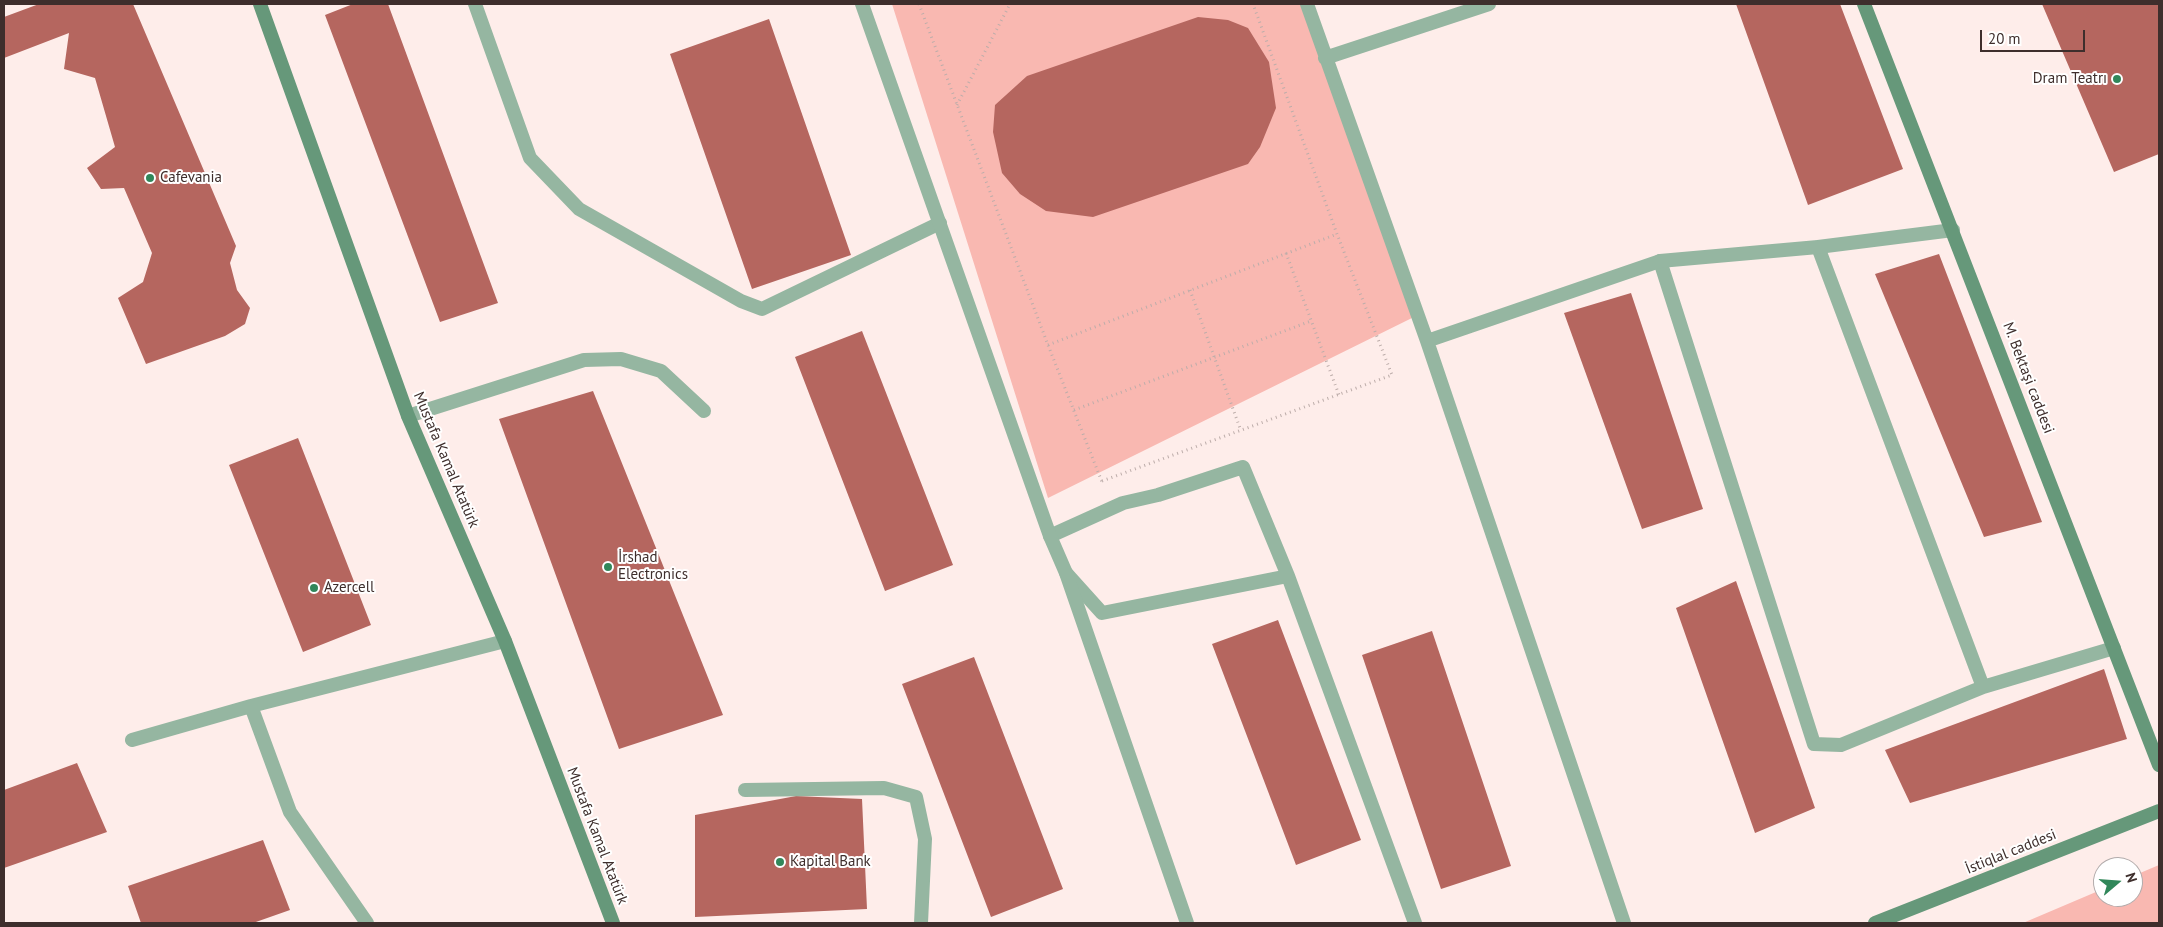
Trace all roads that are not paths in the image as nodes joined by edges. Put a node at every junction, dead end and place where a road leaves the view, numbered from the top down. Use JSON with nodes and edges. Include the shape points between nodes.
{"nodes":[{"id":1,"x":260,"y":4,"type":"edge"},
{"id":2,"x":475,"y":4,"type":"edge"},
{"id":3,"x":862,"y":4,"type":"edge"},
{"id":4,"x":1306,"y":4,"type":"edge"},
{"id":5,"x":1489,"y":4,"type":"edge"},
{"id":6,"x":1864,"y":4,"type":"edge"},
{"id":7,"x":1325,"y":58,"type":"junction"},
{"id":8,"x":940,"y":223,"type":"junction"},
{"id":9,"x":1953,"y":230,"type":"junction"},
{"id":10,"x":1818,"y":247,"type":"junction"},
{"id":11,"x":1660,"y":261,"type":"junction"},
{"id":12,"x":1427,"y":341,"type":"junction"},
{"id":13,"x":704,"y":411,"type":"dead end"},
{"id":14,"x":408,"y":416,"type":"junction"},
{"id":15,"x":1050,"y":536,"type":"junction"},
{"id":16,"x":1066,"y":573,"type":"junction"},
{"id":17,"x":1288,"y":576,"type":"junction"},
{"id":18,"x":505,"y":641,"type":"junction"},
{"id":19,"x":2114,"y":648,"type":"junction"},
{"id":20,"x":1983,"y":687,"type":"junction"},
{"id":21,"x":251,"y":706,"type":"junction"},
{"id":22,"x":132,"y":740,"type":"dead end"},
{"id":23,"x":2159,"y":765,"type":"edge"},
{"id":24,"x":745,"y":790,"type":"dead end"},
{"id":25,"x":2159,"y":811,"type":"edge"},
{"id":26,"x":367,"y":923,"type":"edge"},
{"id":27,"x":613,"y":923,"type":"edge"},
{"id":28,"x":921,"y":923,"type":"edge"},
{"id":29,"x":1187,"y":923,"type":"edge"},
{"id":30,"x":1415,"y":923,"type":"edge"},
{"id":31,"x":1624,"y":923,"type":"edge"},
{"id":32,"x":1875,"y":923,"type":"edge"}],
"edges":[{"from":1,"to":14,"type":"main road","name":"Mustafa Kamal Atatürk"},
{"from":2,"to":8,"type":"street","via":[[530,158],[578,209],[741,301],[762,310]]},
{"from":3,"to":8,"type":"street"},
{"from":4,"to":7,"type":"street"},
{"from":5,"to":7,"type":"street"},
{"from":6,"to":9,"type":"main road","name":"M. Bektaşi caddesi"},
{"from":7,"to":12,"type":"street"},
{"from":8,"to":15,"type":"street"},
{"from":9,"to":10,"type":"street"},
{"from":9,"to":19,"type":"main road","name":"M. Bektaşi caddesi"},
{"from":10,"to":11,"type":"street"},
{"from":10,"to":20,"type":"street"},
{"from":11,"to":12,"type":"street"},
{"from":11,"to":20,"type":"street","via":[[1814,744],[1841,745]]},
{"from":12,"to":31,"type":"street"},
{"from":13,"to":14,"type":"street","via":[[660,370],[621,358],[584,360]]},
{"from":14,"to":18,"type":"main road","name":"Mustafa Kamal Atatürk"},
{"from":15,"to":16,"type":"street"},
{"from":15,"to":17,"type":"street","via":[[1123,502],[1158,495],[1243,467]]},
{"from":16,"to":17,"type":"street","via":[[1102,613]]},
{"from":16,"to":29,"type":"street"},
{"from":17,"to":30,"type":"street"},
{"from":18,"to":21,"type":"street"},
{"from":18,"to":27,"type":"main road","name":"Mustafa Kamal Atatürk"},
{"from":19,"to":20,"type":"street"},
{"from":19,"to":23,"type":"main road","name":"M. Bektaşi caddesi"},
{"from":21,"to":22,"type":"street"},
{"from":21,"to":26,"type":"street","via":[[290,812]]},
{"from":24,"to":28,"type":"street","via":[[884,788],[916,797],[925,839]]},
{"from":25,"to":32,"type":"main road","name":"İstiqlal caddesi"}]}
